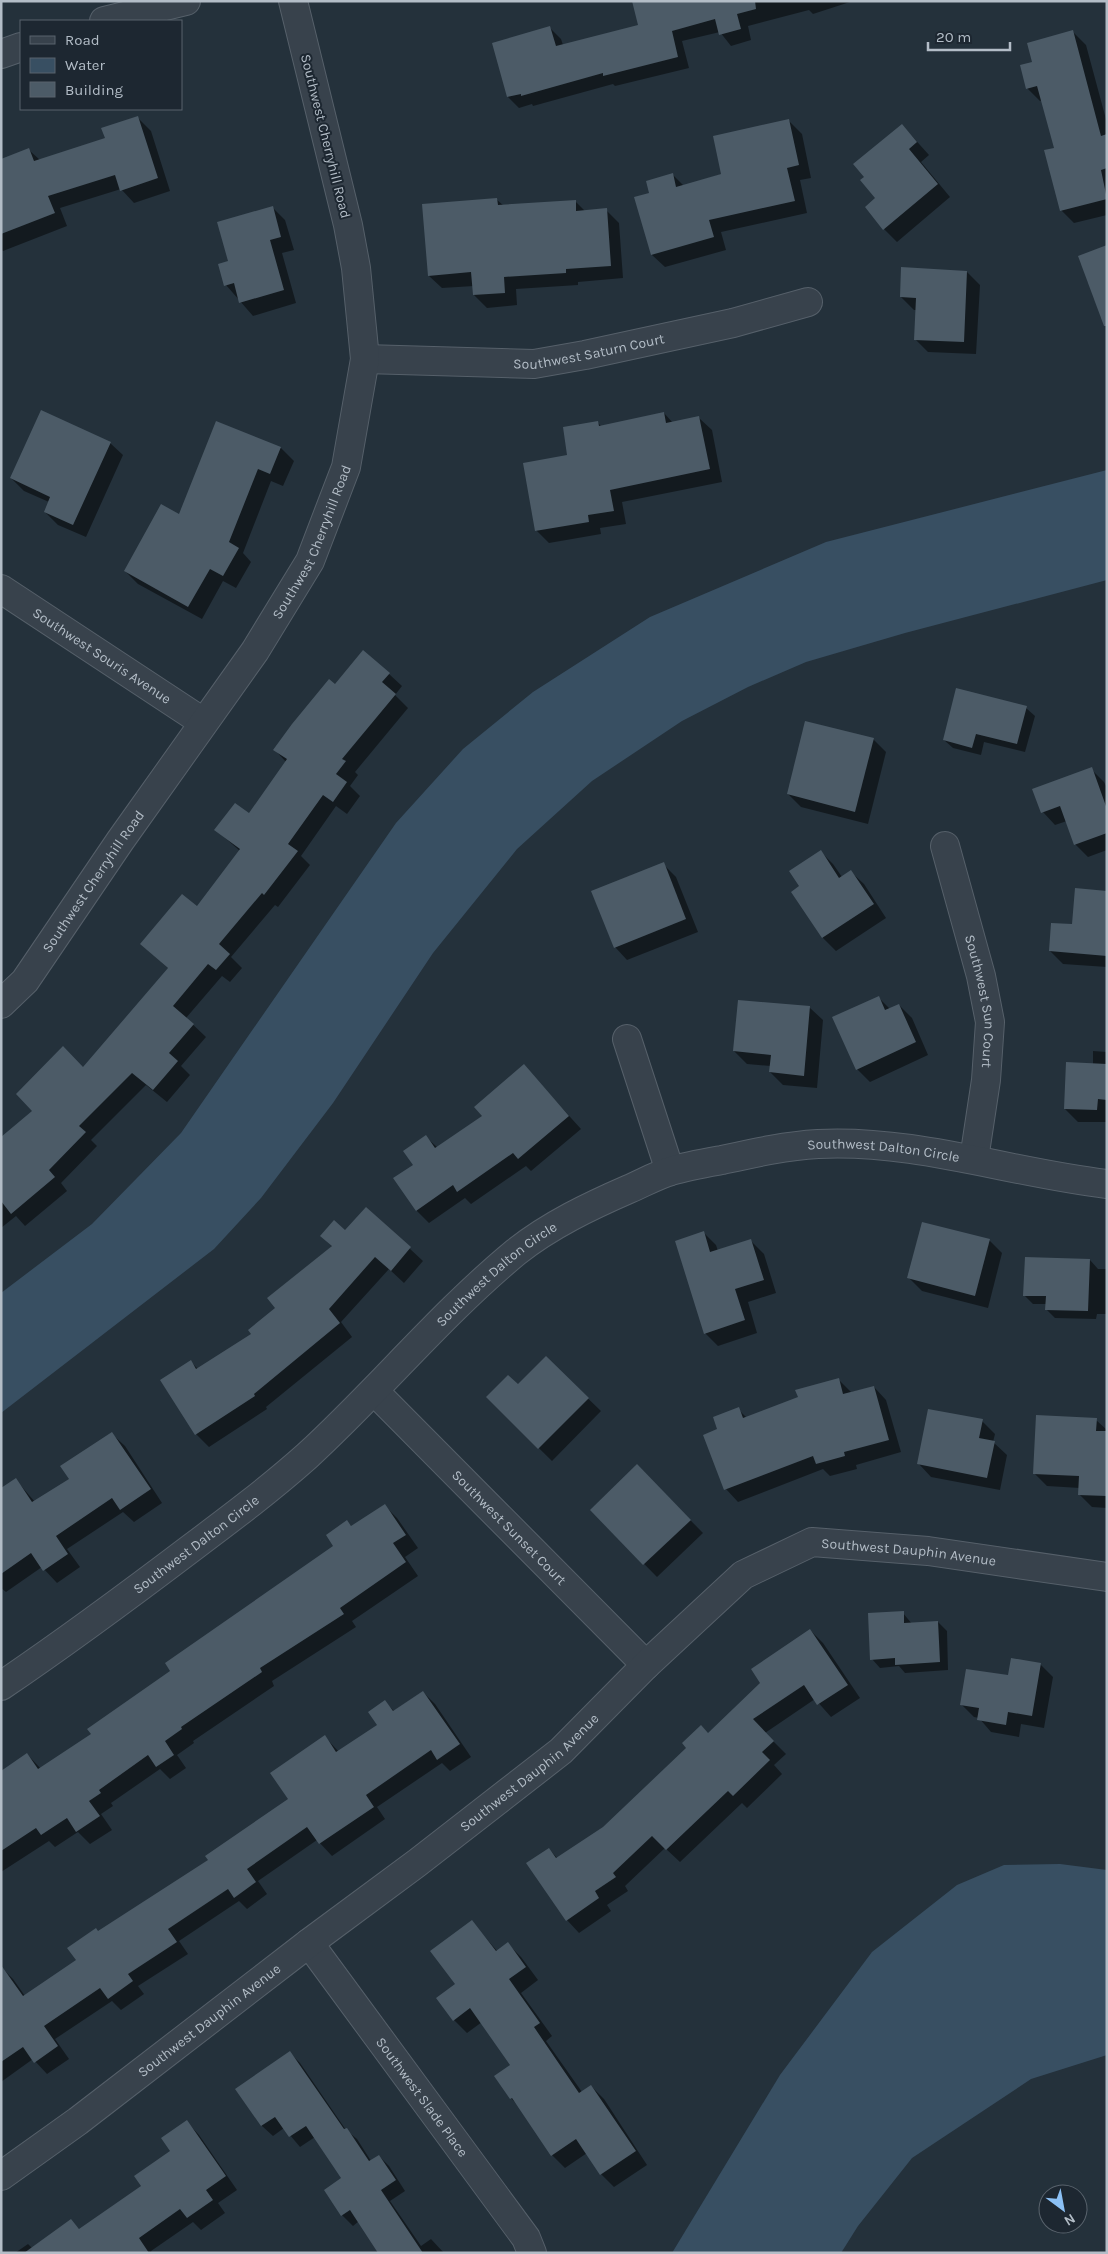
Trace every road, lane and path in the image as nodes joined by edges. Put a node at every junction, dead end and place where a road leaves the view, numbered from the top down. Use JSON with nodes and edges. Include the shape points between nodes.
{"nodes":[{"id":1,"x":186,"y":1,"type":"edge"},
{"id":2,"x":293,"y":1,"type":"edge"},
{"id":3,"x":108,"y":20,"type":"edge"},
{"id":4,"x":20,"y":47,"type":"edge"},
{"id":5,"x":1,"y":54,"type":"edge"},
{"id":6,"x":808,"y":302,"type":"dead end"},
{"id":7,"x":365,"y":358,"type":"junction"},
{"id":8,"x":1,"y":590,"type":"edge"},
{"id":9,"x":203,"y":722,"type":"junction"},
{"id":10,"x":945,"y":846,"type":"dead end"},
{"id":11,"x":1,"y":1004,"type":"edge"},
{"id":12,"x":627,"y":1040,"type":"dead end"},
{"id":13,"x":974,"y":1159,"type":"junction"},
{"id":14,"x":670,"y":1171,"type":"junction"},
{"id":15,"x":1107,"y":1184,"type":"edge"},
{"id":16,"x":374,"y":1391,"type":"junction"},
{"id":17,"x":1107,"y":1578,"type":"edge"},
{"id":18,"x":646,"y":1665,"type":"junction"},
{"id":19,"x":1,"y":1686,"type":"edge"},
{"id":20,"x":309,"y":1943,"type":"junction"},
{"id":21,"x":1,"y":2176,"type":"edge"},
{"id":22,"x":532,"y":2253,"type":"edge"}],
"edges":[{"from":1,"to":3,"type":"street"},
{"from":2,"to":7,"type":"street","name":"Southwest Cherryhill Road","via":[[348,225]]},
{"from":4,"to":5,"type":"street"},
{"from":6,"to":7,"type":"street","name":"Southwest Saturn Court","via":[[733,323],[534,364]]},
{"from":7,"to":9,"type":"street","name":"Southwest Cherryhill Road","via":[[346,467],[310,560],[255,651]]},
{"from":8,"to":9,"type":"street","name":"Southwest Souris Avenue"},
{"from":9,"to":11,"type":"street","name":"Southwest Cherryhill Road","via":[[25,981]]},
{"from":10,"to":13,"type":"street","name":"Southwest Sun Court","via":[[981,976],[990,1022],[986,1080]]},
{"from":12,"to":14,"type":"street"},
{"from":13,"to":14,"type":"street","name":"Southwest Dalton Circle","via":[[893,1148],[821,1144],[781,1147]]},
{"from":13,"to":15,"type":"street","name":"Southwest Dalton Circle","via":[[1060,1178]]},
{"from":14,"to":16,"type":"street","name":"Southwest Dalton Circle","via":[[592,1205],[518,1250],[420,1341]]},
{"from":16,"to":18,"type":"street","name":"Southwest Sunset Court"},
{"from":16,"to":19,"type":"street","name":"Southwest Dalton Circle","via":[[306,1457],[250,1503],[89,1626]]},
{"from":17,"to":18,"type":"street","name":"Southwest Dauphin Avenue","via":[[928,1551],[812,1542],[743,1575]]},
{"from":18,"to":20,"type":"street","name":"Southwest Dauphin Avenue","via":[[561,1751]]},
{"from":20,"to":21,"type":"street","name":"Southwest Dauphin Avenue","via":[[78,2121]]},
{"from":20,"to":22,"type":"street","name":"Southwest Slade Place","via":[[526,2238]]}]}
